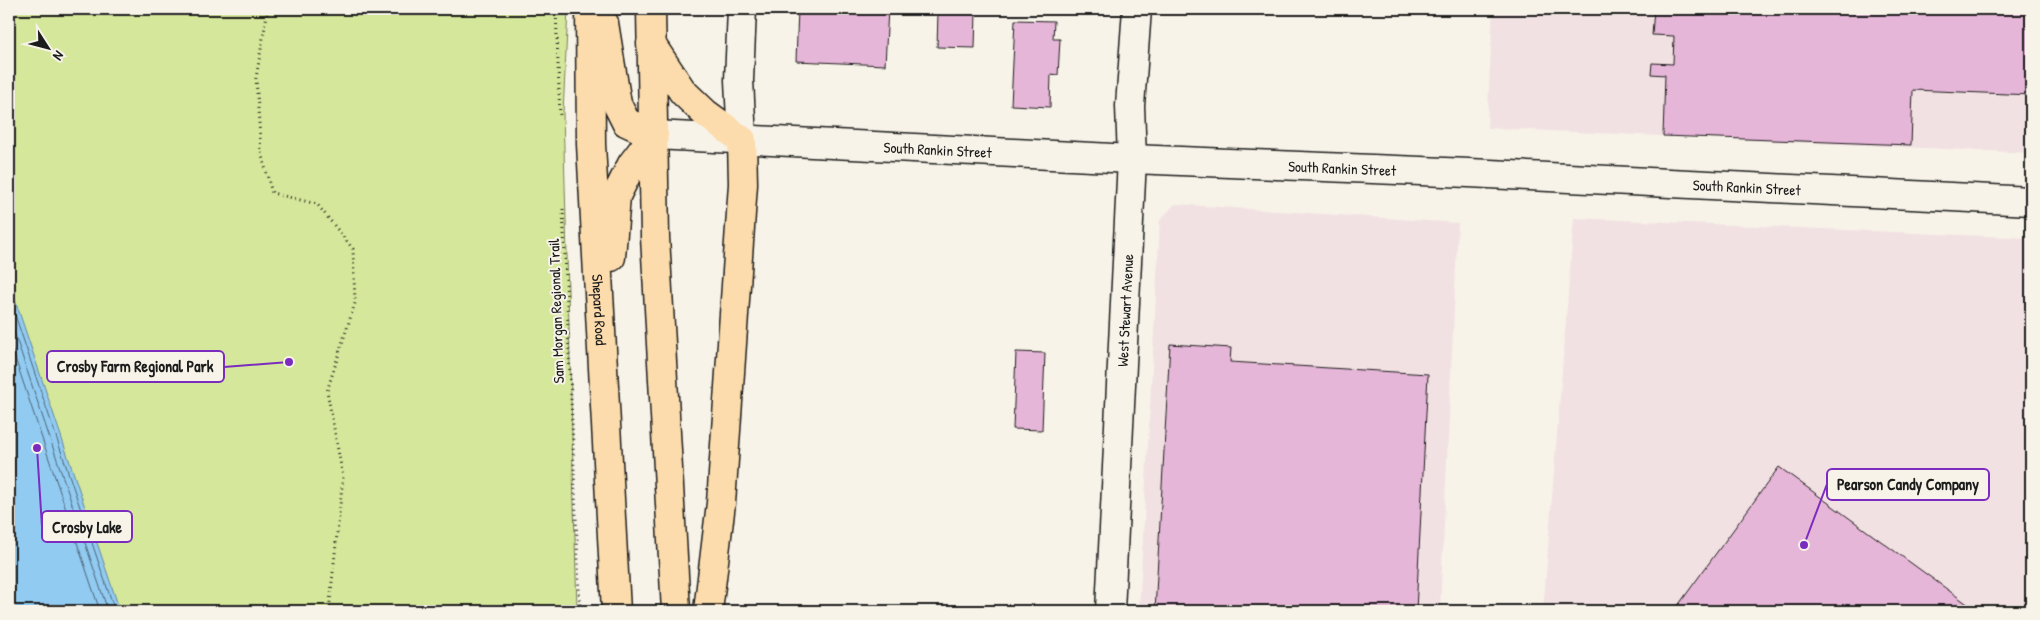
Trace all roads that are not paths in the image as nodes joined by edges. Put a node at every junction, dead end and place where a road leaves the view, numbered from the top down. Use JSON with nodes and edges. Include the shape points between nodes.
{"nodes":[{"id":1,"x":590,"y":9,"type":"edge"},
{"id":2,"x":602,"y":9,"type":"edge"},
{"id":3,"x":651,"y":9,"type":"edge"},
{"id":4,"x":742,"y":9,"type":"edge"},
{"id":5,"x":1137,"y":9,"type":"edge"},
{"id":6,"x":651,"y":44,"type":"junction"},
{"id":7,"x":654,"y":135,"type":"junction"},
{"id":8,"x":742,"y":140,"type":"junction"},
{"id":9,"x":1132,"y":160,"type":"junction"},
{"id":10,"x":2031,"y":201,"type":"edge"},
{"id":11,"x":602,"y":374,"type":"junction"},
{"id":12,"x":616,"y":611,"type":"edge"},
{"id":13,"x":676,"y":611,"type":"edge"},
{"id":14,"x":708,"y":611,"type":"edge"},
{"id":15,"x":1110,"y":611,"type":"edge"}],
"edges":[{"from":1,"to":11,"type":"highway","name":"Shepard Road","via":[[591,144]]},
{"from":2,"to":7,"type":"highway","via":[[616,104],[626,122]]},
{"from":3,"to":6,"type":"highway"},
{"from":4,"to":8,"type":"street","via":[[739,80]]},
{"from":5,"to":9,"type":"street","name":"West Stewart Avenue","via":[[1130,106]]},
{"from":6,"to":7,"type":"highway"},
{"from":6,"to":8,"type":"highway","via":[[683,92]]},
{"from":7,"to":8,"type":"street","name":"South Rankin Street"},
{"from":7,"to":11,"type":"highway","via":[[632,164],[616,196]]},
{"from":7,"to":13,"type":"highway","via":[[655,237]]},
{"from":8,"to":9,"type":"street","name":"South Rankin Street"},
{"from":8,"to":14,"type":"highway","via":[[743,184],[721,503]]},
{"from":9,"to":10,"type":"street","name":"South Rankin Street"},
{"from":9,"to":15,"type":"street","name":"West Stewart Avenue"},
{"from":11,"to":12,"type":"highway","name":"Shepard Road"}]}
